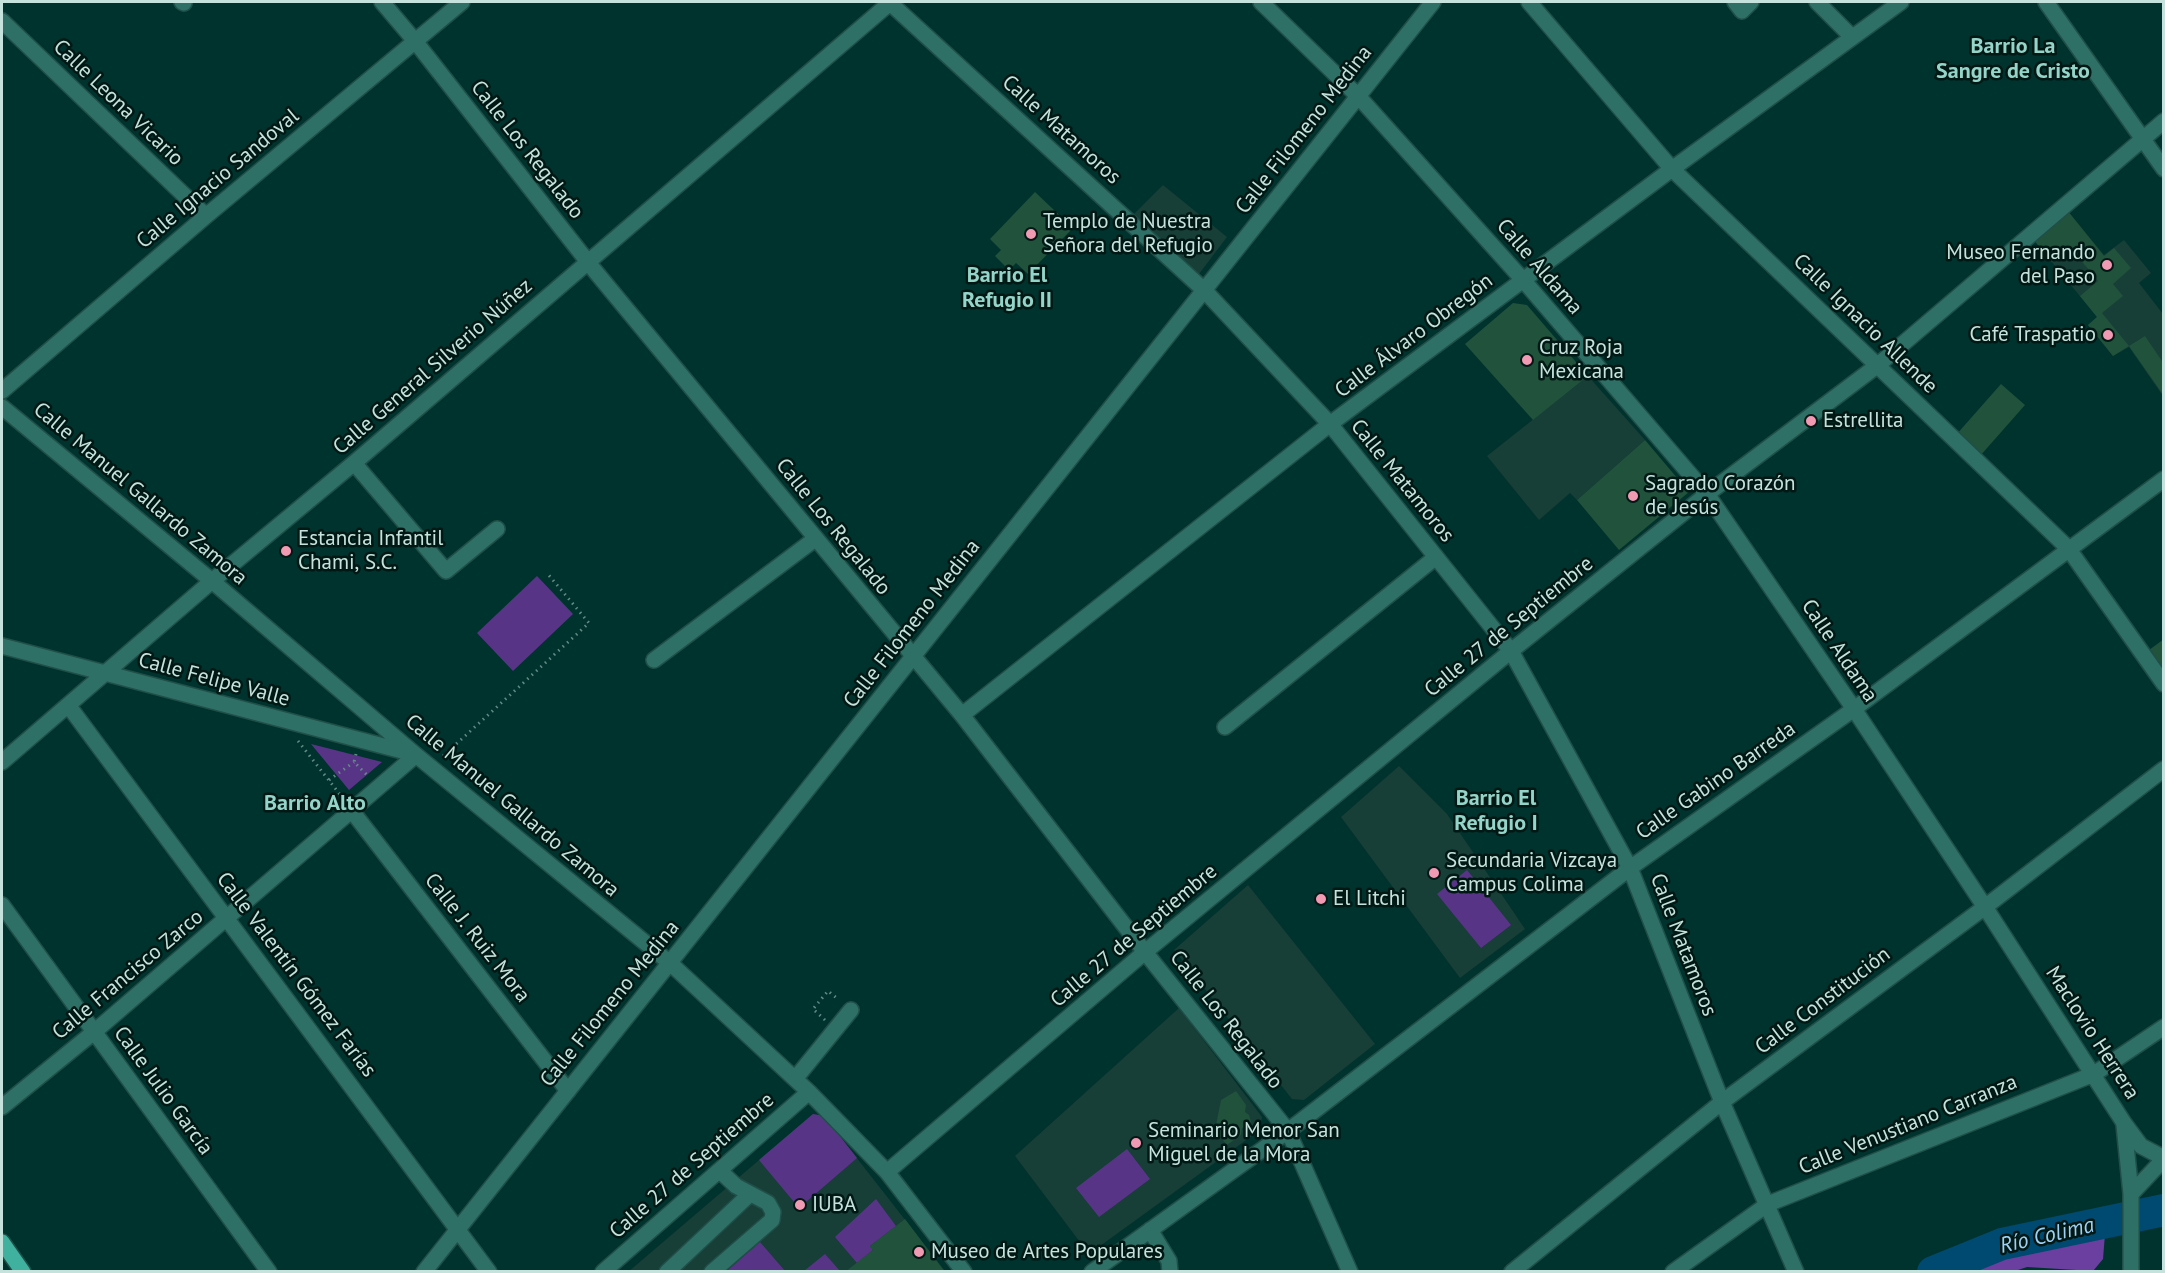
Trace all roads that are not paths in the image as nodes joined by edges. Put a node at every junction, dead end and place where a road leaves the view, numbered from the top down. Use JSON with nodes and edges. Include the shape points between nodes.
{"nodes":[{"id":1,"x":382,"y":2,"type":"edge"},
{"id":2,"x":462,"y":2,"type":"edge"},
{"id":3,"x":890,"y":2,"type":"edge"},
{"id":4,"x":1261,"y":2,"type":"edge"},
{"id":5,"x":1433,"y":2,"type":"edge"},
{"id":6,"x":1528,"y":2,"type":"edge"},
{"id":7,"x":1735,"y":2,"type":"edge"},
{"id":8,"x":1752,"y":2,"type":"edge"},
{"id":9,"x":1817,"y":2,"type":"edge"},
{"id":10,"x":1901,"y":2,"type":"edge"},
{"id":11,"x":2046,"y":2,"type":"edge"},
{"id":12,"x":2,"y":21,"type":"edge"},
{"id":13,"x":1852,"y":37,"type":"junction"},
{"id":14,"x":415,"y":40,"type":"junction"},
{"id":15,"x":1358,"y":96,"type":"junction"},
{"id":16,"x":2163,"y":121,"type":"edge"},
{"id":17,"x":2140,"y":139,"type":"junction"},
{"id":18,"x":1672,"y":169,"type":"junction"},
{"id":19,"x":2163,"y":169,"type":"edge"},
{"id":20,"x":206,"y":216,"type":"junction"},
{"id":21,"x":587,"y":261,"type":"junction"},
{"id":22,"x":1524,"y":281,"type":"junction"},
{"id":23,"x":1204,"y":290,"type":"junction"},
{"id":24,"x":1878,"y":365,"type":"junction"},
{"id":25,"x":2,"y":391,"type":"edge"},
{"id":26,"x":2,"y":407,"type":"edge"},
{"id":27,"x":1330,"y":424,"type":"junction"},
{"id":28,"x":354,"y":463,"type":"junction"},
{"id":29,"x":2163,"y":479,"type":"edge"},
{"id":30,"x":1707,"y":494,"type":"junction"},
{"id":31,"x":497,"y":529,"type":"dead end"},
{"id":32,"x":815,"y":539,"type":"junction"},
{"id":33,"x":2068,"y":548,"type":"junction"},
{"id":34,"x":1436,"y":557,"type":"junction"},
{"id":35,"x":212,"y":581,"type":"junction"},
{"id":36,"x":2,"y":646,"type":"edge"},
{"id":37,"x":1511,"y":651,"type":"junction"},
{"id":38,"x":913,"y":657,"type":"junction"},
{"id":39,"x":654,"y":660,"type":"dead end"},
{"id":40,"x":104,"y":673,"type":"junction"},
{"id":41,"x":2163,"y":684,"type":"edge"},
{"id":42,"x":68,"y":705,"type":"junction"},
{"id":43,"x":1854,"y":709,"type":"junction"},
{"id":44,"x":962,"y":716,"type":"junction"},
{"id":45,"x":1225,"y":727,"type":"dead end"},
{"id":46,"x":416,"y":755,"type":"junction"},
{"id":47,"x":2,"y":762,"type":"edge"},
{"id":48,"x":2163,"y":769,"type":"edge"},
{"id":49,"x":352,"y":811,"type":"junction"},
{"id":50,"x":1630,"y":868,"type":"junction"},
{"id":51,"x":2,"y":905,"type":"edge"},
{"id":52,"x":1985,"y":907,"type":"junction"},
{"id":53,"x":227,"y":918,"type":"junction"},
{"id":54,"x":1145,"y":952,"type":"junction"},
{"id":55,"x":670,"y":963,"type":"junction"},
{"id":56,"x":851,"y":1010,"type":"road end"},
{"id":57,"x":2163,"y":1027,"type":"edge"},
{"id":58,"x":94,"y":1032,"type":"junction"},
{"id":59,"x":2094,"y":1074,"type":"junction"},
{"id":60,"x":795,"y":1079,"type":"junction"},
{"id":61,"x":568,"y":1091,"type":"junction"},
{"id":62,"x":809,"y":1092,"type":"junction"},
{"id":63,"x":1722,"y":1102,"type":"junction"},
{"id":64,"x":2,"y":1107,"type":"edge"},
{"id":65,"x":2124,"y":1123,"type":"junction"},
{"id":66,"x":1288,"y":1131,"type":"junction"},
{"id":67,"x":2163,"y":1159,"type":"edge"},
{"id":68,"x":720,"y":1171,"type":"junction"},
{"id":69,"x":887,"y":1172,"type":"junction"},
{"id":70,"x":750,"y":1194,"type":"junction"},
{"id":71,"x":2131,"y":1194,"type":"junction"},
{"id":72,"x":1768,"y":1204,"type":"junction"},
{"id":73,"x":457,"y":1228,"type":"junction"},
{"id":74,"x":1150,"y":1230,"type":"junction"},
{"id":75,"x":2,"y":1242,"type":"edge"},
{"id":76,"x":1094,"y":1271,"type":"edge"},
{"id":77,"x":2131,"y":1271,"type":"edge"},
{"id":78,"x":23,"y":1272,"type":"edge"},
{"id":79,"x":269,"y":1272,"type":"edge"},
{"id":80,"x":424,"y":1272,"type":"edge"},
{"id":81,"x":489,"y":1272,"type":"edge"},
{"id":82,"x":603,"y":1272,"type":"edge"},
{"id":83,"x":666,"y":1272,"type":"edge"},
{"id":84,"x":712,"y":1272,"type":"edge"},
{"id":85,"x":964,"y":1272,"type":"edge"},
{"id":86,"x":1170,"y":1272,"type":"edge"},
{"id":87,"x":1350,"y":1272,"type":"edge"},
{"id":88,"x":1512,"y":1272,"type":"edge"},
{"id":89,"x":1673,"y":1272,"type":"edge"},
{"id":90,"x":1796,"y":1272,"type":"edge"}],
"edges":[{"from":1,"to":14,"type":"street","name":"Calle Los Regalado"},
{"from":2,"to":14,"type":"street","name":"Calle Ignacio Sandoval"},
{"from":3,"to":21,"type":"street","name":"Calle General Silverio Núñez"},
{"from":3,"to":23,"type":"street","name":"Calle Matamoros"},
{"from":4,"to":15,"type":"street","name":"Calle Aldama"},
{"from":5,"to":15,"type":"street","name":"Calle Filomeno Medina"},
{"from":6,"to":18,"type":"street","name":"Calle Ignacio Allende"},
{"from":7,"to":8,"type":"street","via":[[1742,11]]},
{"from":9,"to":13,"type":"street"},
{"from":10,"to":13,"type":"street","name":"Calle Álvaro Obregón"},
{"from":11,"to":17,"type":"street"},
{"from":12,"to":20,"type":"street","name":"Calle Leona Vicario"},
{"from":13,"to":18,"type":"street","name":"Calle Álvaro Obregón"},
{"from":14,"to":20,"type":"street","name":"Calle Ignacio Sandoval"},
{"from":14,"to":21,"type":"street","name":"Calle Los Regalado"},
{"from":15,"to":22,"type":"street","name":"Calle Aldama"},
{"from":15,"to":23,"type":"street","name":"Calle Filomeno Medina"},
{"from":16,"to":17,"type":"street","name":"Calle 27 de Septiembre"},
{"from":17,"to":19,"type":"street"},
{"from":17,"to":24,"type":"street","name":"Calle 27 de Septiembre"},
{"from":18,"to":22,"type":"street","name":"Calle Álvaro Obregón"},
{"from":18,"to":24,"type":"street","name":"Calle Ignacio Allende"},
{"from":20,"to":25,"type":"street","name":"Calle Ignacio Sandoval"},
{"from":21,"to":28,"type":"street","name":"Calle General Silverio Núñez"},
{"from":21,"to":32,"type":"street","name":"Calle Los Regalado"},
{"from":22,"to":27,"type":"street","name":"Calle Álvaro Obregón"},
{"from":22,"to":30,"type":"street","name":"Calle Aldama"},
{"from":23,"to":27,"type":"street","name":"Calle Matamoros"},
{"from":23,"to":38,"type":"street","name":"Calle Filomeno Medina"},
{"from":24,"to":30,"type":"street","name":"Calle 27 de Septiembre"},
{"from":24,"to":33,"type":"street","name":"Calle Ignacio Allende"},
{"from":26,"to":35,"type":"street","name":"Calle Manuel Gallardo Zamora"},
{"from":27,"to":34,"type":"street","name":"Calle Matamoros"},
{"from":27,"to":44,"type":"street","name":"Calle Álvaro Obregón"},
{"from":28,"to":31,"type":"street","via":[[446,571]]},
{"from":28,"to":35,"type":"street","name":"Calle General Silverio Núñez"},
{"from":29,"to":33,"type":"street","name":"Calle Gabino Barreda"},
{"from":30,"to":37,"type":"street","name":"Calle 27 de Septiembre"},
{"from":30,"to":43,"type":"street","name":"Calle Aldama"},
{"from":32,"to":38,"type":"street","name":"Calle Los Regalado"},
{"from":32,"to":39,"type":"street"},
{"from":33,"to":41,"type":"street","name":"Calle Ignacio Allende"},
{"from":33,"to":43,"type":"street","name":"Calle Gabino Barreda"},
{"from":34,"to":37,"type":"street","name":"Calle Matamoros"},
{"from":34,"to":45,"type":"street"},
{"from":35,"to":40,"type":"street","name":"Calle General Silverio Núñez"},
{"from":35,"to":46,"type":"street","name":"Calle Manuel Gallardo Zamora"},
{"from":36,"to":40,"type":"street","name":"Calle Felipe Valle"},
{"from":37,"to":50,"type":"street","name":"Calle Matamoros"},
{"from":37,"to":54,"type":"street","name":"Calle 27 de Septiembre"},
{"from":38,"to":44,"type":"street","name":"Calle Los Regalado"},
{"from":38,"to":55,"type":"street","name":"Calle Filomeno Medina"},
{"from":40,"to":42,"type":"street","name":"Calle General Silverio Núñez"},
{"from":40,"to":46,"type":"street","name":"Calle Felipe Valle"},
{"from":42,"to":47,"type":"street","name":"Calle General Silverio Núñez"},
{"from":42,"to":53,"type":"street","name":"Calle Valentín Gómez Farías"},
{"from":43,"to":50,"type":"street","name":"Calle Gabino Barreda"},
{"from":43,"to":52,"type":"street","name":"Calle Aldama"},
{"from":44,"to":54,"type":"street","name":"Calle Los Regalado"},
{"from":46,"to":49,"type":"street","name":"Calle Francisco Zarco"},
{"from":46,"to":55,"type":"street","name":"Calle Manuel Gallardo Zamora"},
{"from":48,"to":52,"type":"street","name":"Calle Constitución"},
{"from":49,"to":53,"type":"street","name":"Calle Francisco Zarco"},
{"from":49,"to":61,"type":"street","name":"Calle J. Ruiz Mora"},
{"from":50,"to":63,"type":"street","name":"Calle Matamoros"},
{"from":50,"to":66,"type":"street","name":"Calle Gabino Barreda"},
{"from":51,"to":58,"type":"street","name":"Calle Julio García"},
{"from":52,"to":59,"type":"street","name":"Maclovio Herrera"},
{"from":52,"to":63,"type":"street","name":"Calle Constitución"},
{"from":53,"to":58,"type":"street","name":"Calle Francisco Zarco"},
{"from":53,"to":73,"type":"street","name":"Calle Valentín Gómez Farías"},
{"from":54,"to":66,"type":"street","name":"Calle Los Regalado"},
{"from":54,"to":69,"type":"street","name":"Calle 27 de Septiembre"},
{"from":55,"to":60,"type":"street","name":"Calle Manuel Gallardo Zamora"},
{"from":55,"to":61,"type":"street","name":"Calle Filomeno Medina"},
{"from":56,"to":60,"type":"street"},
{"from":57,"to":59,"type":"street","name":"Calle Venustiano Carranza"},
{"from":58,"to":64,"type":"street","name":"Calle Francisco Zarco"},
{"from":58,"to":79,"type":"street","name":"Calle Julio García"},
{"from":59,"to":65,"type":"street","name":"Maclovio Herrera"},
{"from":59,"to":72,"type":"street","name":"Calle Venustiano Carranza"},
{"from":60,"to":62,"type":"street","name":"Calle Manuel Gallardo Zamora"},
{"from":61,"to":73,"type":"street","name":"Calle Filomeno Medina"},
{"from":62,"to":68,"type":"street","name":"Calle 27 de Septiembre"},
{"from":62,"to":69,"type":"street","name":"Calle Manuel Gallardo Zamora"},
{"from":63,"to":72,"type":"street","name":"Calle Matamoros"},
{"from":63,"to":88,"type":"street","name":"Calle Constitución"},
{"from":65,"to":67,"type":"street","via":[[2141,1146]]},
{"from":65,"to":71,"type":"street","name":"Maclovio Herrera"},
{"from":66,"to":74,"type":"street","name":"Calle Gabino Barreda"},
{"from":66,"to":87,"type":"street","name":"Calle Los Regalado"},
{"from":67,"to":71,"type":"street"},
{"from":68,"to":70,"type":"street"},
{"from":68,"to":82,"type":"street","name":"Calle 27 de Septiembre"},
{"from":69,"to":85,"type":"street","name":"Calle Manuel Gallardo Zamora"},
{"from":70,"to":83,"type":"street"},
{"from":70,"to":84,"type":"street","via":[[768,1203],[774,1212],[772,1220]]},
{"from":71,"to":77,"type":"street","name":"Maclovio Herrera"},
{"from":72,"to":89,"type":"street","name":"Calle Venustiano Carranza"},
{"from":72,"to":90,"type":"street","name":"Calle Matamoros"},
{"from":73,"to":80,"type":"street","name":"Calle Filomeno Medina"},
{"from":73,"to":81,"type":"street","name":"Calle Valentín Gómez Farías"},
{"from":74,"to":76,"type":"street","name":"Calle Gabino Barreda"},
{"from":74,"to":86,"type":"street","via":[[1169,1261]]},
{"from":75,"to":78,"type":"main road"}]}
